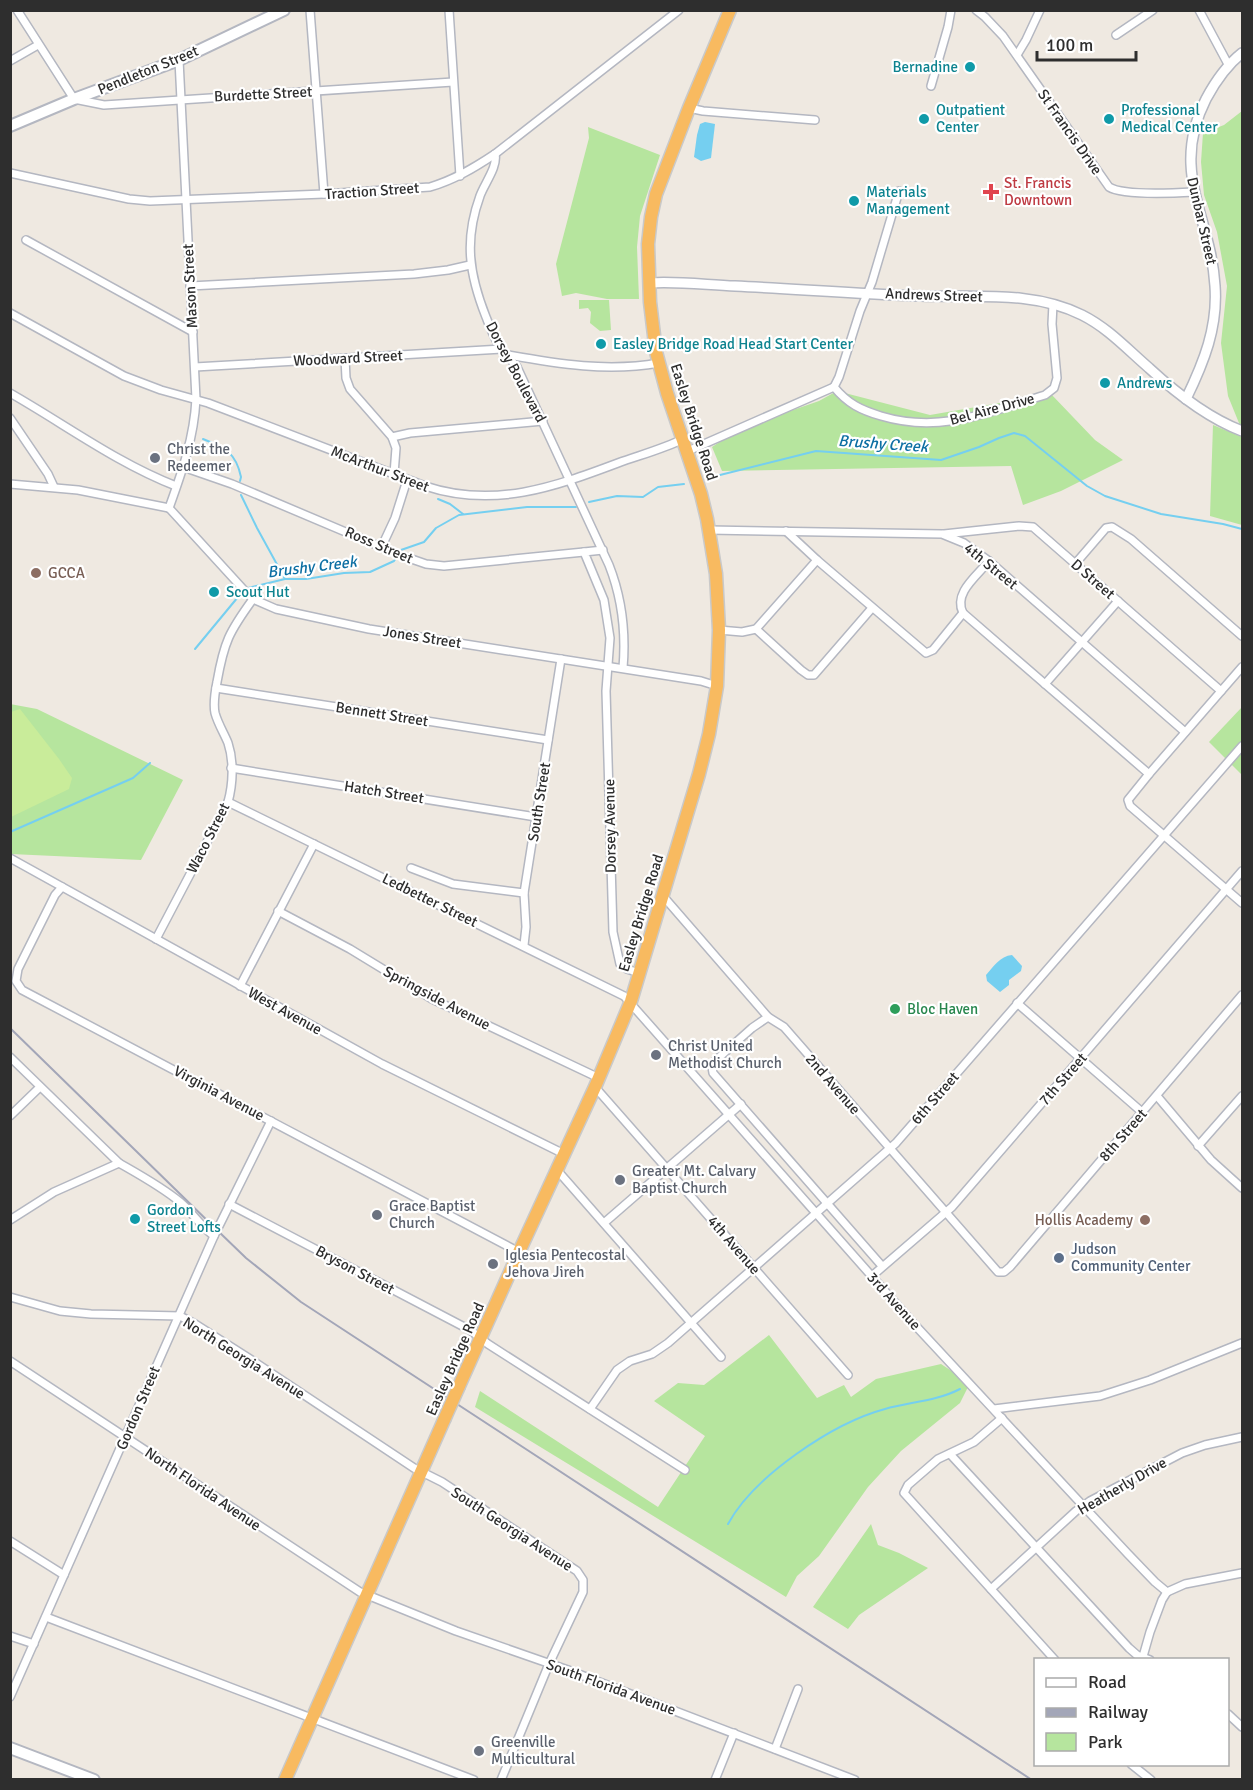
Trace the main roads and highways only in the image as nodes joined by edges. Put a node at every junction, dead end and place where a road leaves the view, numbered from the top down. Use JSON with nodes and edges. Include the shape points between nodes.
{"nodes":[{"id":1,"x":284,"y":10,"type":"edge"},
{"id":2,"x":730,"y":10,"type":"edge"},
{"id":3,"x":10,"y":126,"type":"edge"},
{"id":4,"x":10,"y":1748,"type":"edge"},
{"id":5,"x":94,"y":1779,"type":"edge"},
{"id":6,"x":285,"y":1779,"type":"edge"}],
"edges":[{"from":1,"to":3,"type":"main road","name":"Pendleton Street","via":[[179,60]]},
{"from":2,"to":6,"type":"highway","name":"Easley Bridge Road","bridge":true,"via":[[656,194],[648,244],[652,326],[659,363],[701,494],[716,574],[717,686],[703,758],[631,1001]]},
{"from":4,"to":5,"type":"main road"}]}
